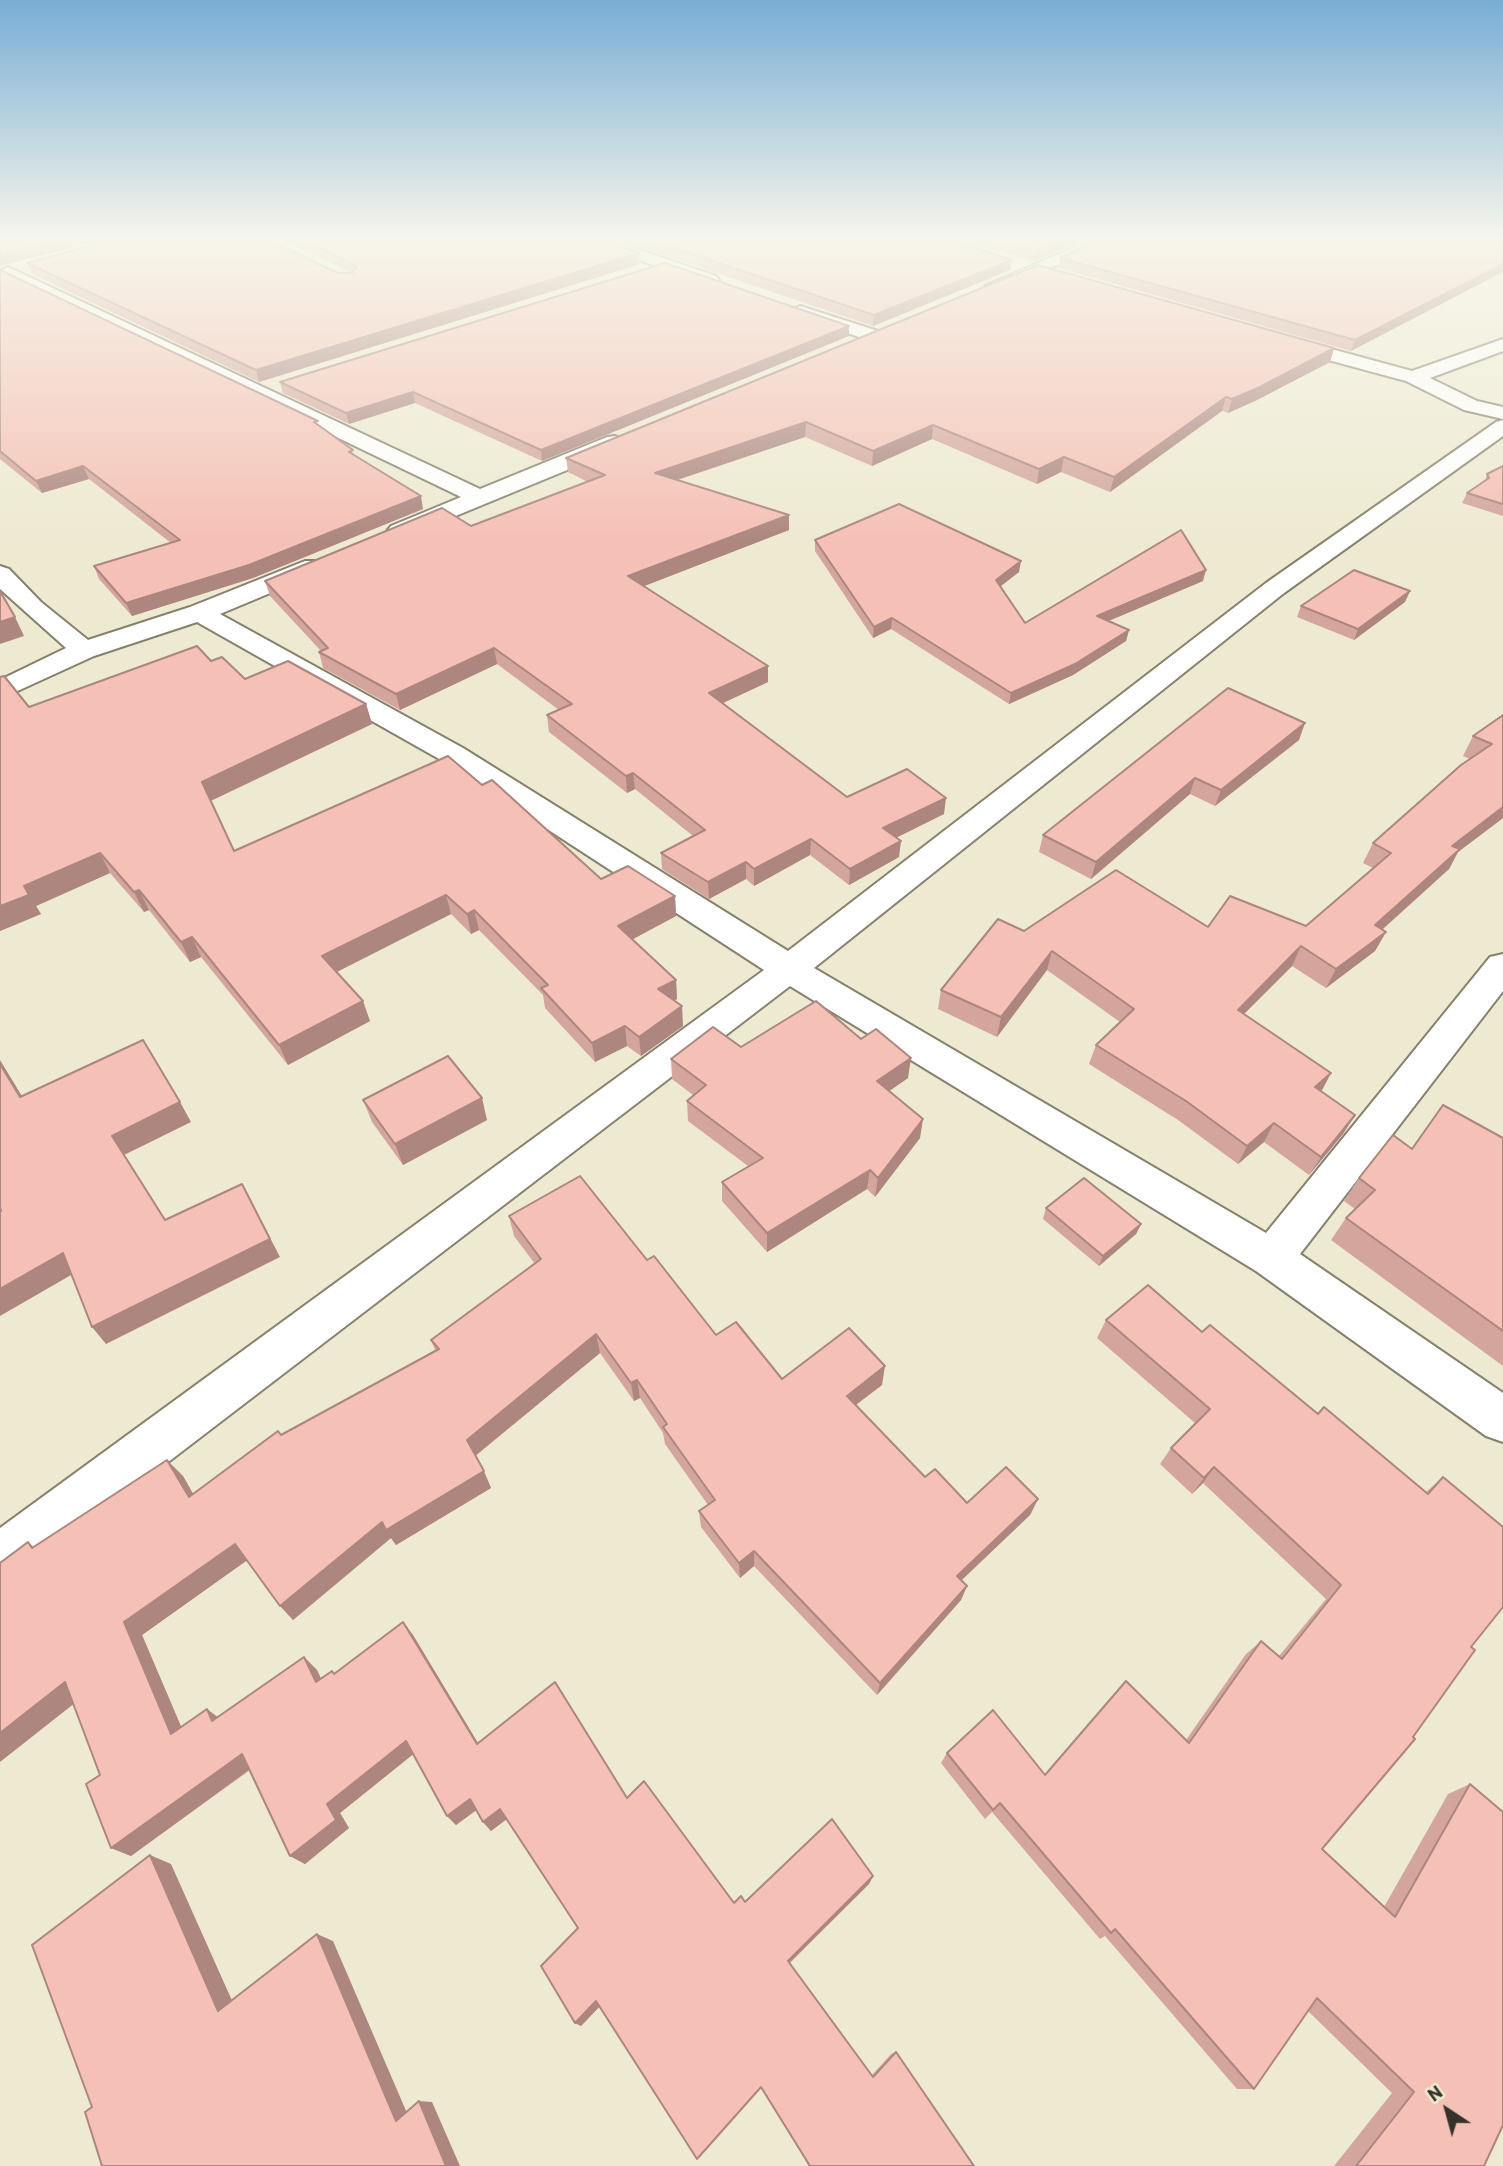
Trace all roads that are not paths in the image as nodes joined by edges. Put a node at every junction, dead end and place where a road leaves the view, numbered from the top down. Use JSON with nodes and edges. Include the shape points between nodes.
{"nodes":[{"id":1,"x":151,"y":341,"type":"edge"},
{"id":2,"x":857,"y":341,"type":"edge"},
{"id":3,"x":1280,"y":341,"type":"edge"},
{"id":4,"x":1503,"y":345,"type":"edge"},
{"id":5,"x":845,"y":346,"type":"edge"},
{"id":6,"x":1413,"y":377,"type":"junction"},
{"id":7,"x":285,"y":383,"type":"edge"},
{"id":8,"x":259,"y":391,"type":"junction"},
{"id":9,"x":1503,"y":413,"type":"edge"},
{"id":10,"x":1503,"y":426,"type":"edge"},
{"id":11,"x":631,"y":435,"type":"edge"},
{"id":12,"x":480,"y":498,"type":"junction"},
{"id":13,"x":377,"y":540,"type":"edge"},
{"id":14,"x":339,"y":556,"type":"edge"},
{"id":15,"x":0,"y":575,"type":"edge"},
{"id":16,"x":199,"y":613,"type":"junction"},
{"id":17,"x":84,"y":650,"type":"junction"},
{"id":18,"x":0,"y":691,"type":"edge"},
{"id":19,"x":1503,"y":966,"type":"edge"},
{"id":20,"x":789,"y":969,"type":"junction"},
{"id":21,"x":1271,"y":1258,"type":"junction"},
{"id":22,"x":1503,"y":1420,"type":"edge"},
{"id":23,"x":0,"y":1559,"type":"edge"}],
"edges":[{"from":1,"to":8,"type":"street"},
{"from":2,"to":5,"type":"street"},
{"from":3,"to":6,"type":"street"},
{"from":4,"to":6,"type":"street"},
{"from":6,"to":9,"type":"street","via":[[1471,406]]},
{"from":7,"to":8,"type":"street"},
{"from":8,"to":12,"type":"street"},
{"from":10,"to":20,"type":"street","via":[[1275,588]]},
{"from":11,"to":12,"type":"street"},
{"from":12,"to":13,"type":"street"},
{"from":14,"to":16,"type":"street"},
{"from":15,"to":17,"type":"street"},
{"from":16,"to":17,"type":"street"},
{"from":16,"to":20,"type":"street","via":[[452,754]]},
{"from":17,"to":18,"type":"street"},
{"from":19,"to":21,"type":"street"},
{"from":20,"to":21,"type":"street"},
{"from":20,"to":23,"type":"street"},
{"from":21,"to":22,"type":"street"}]}
